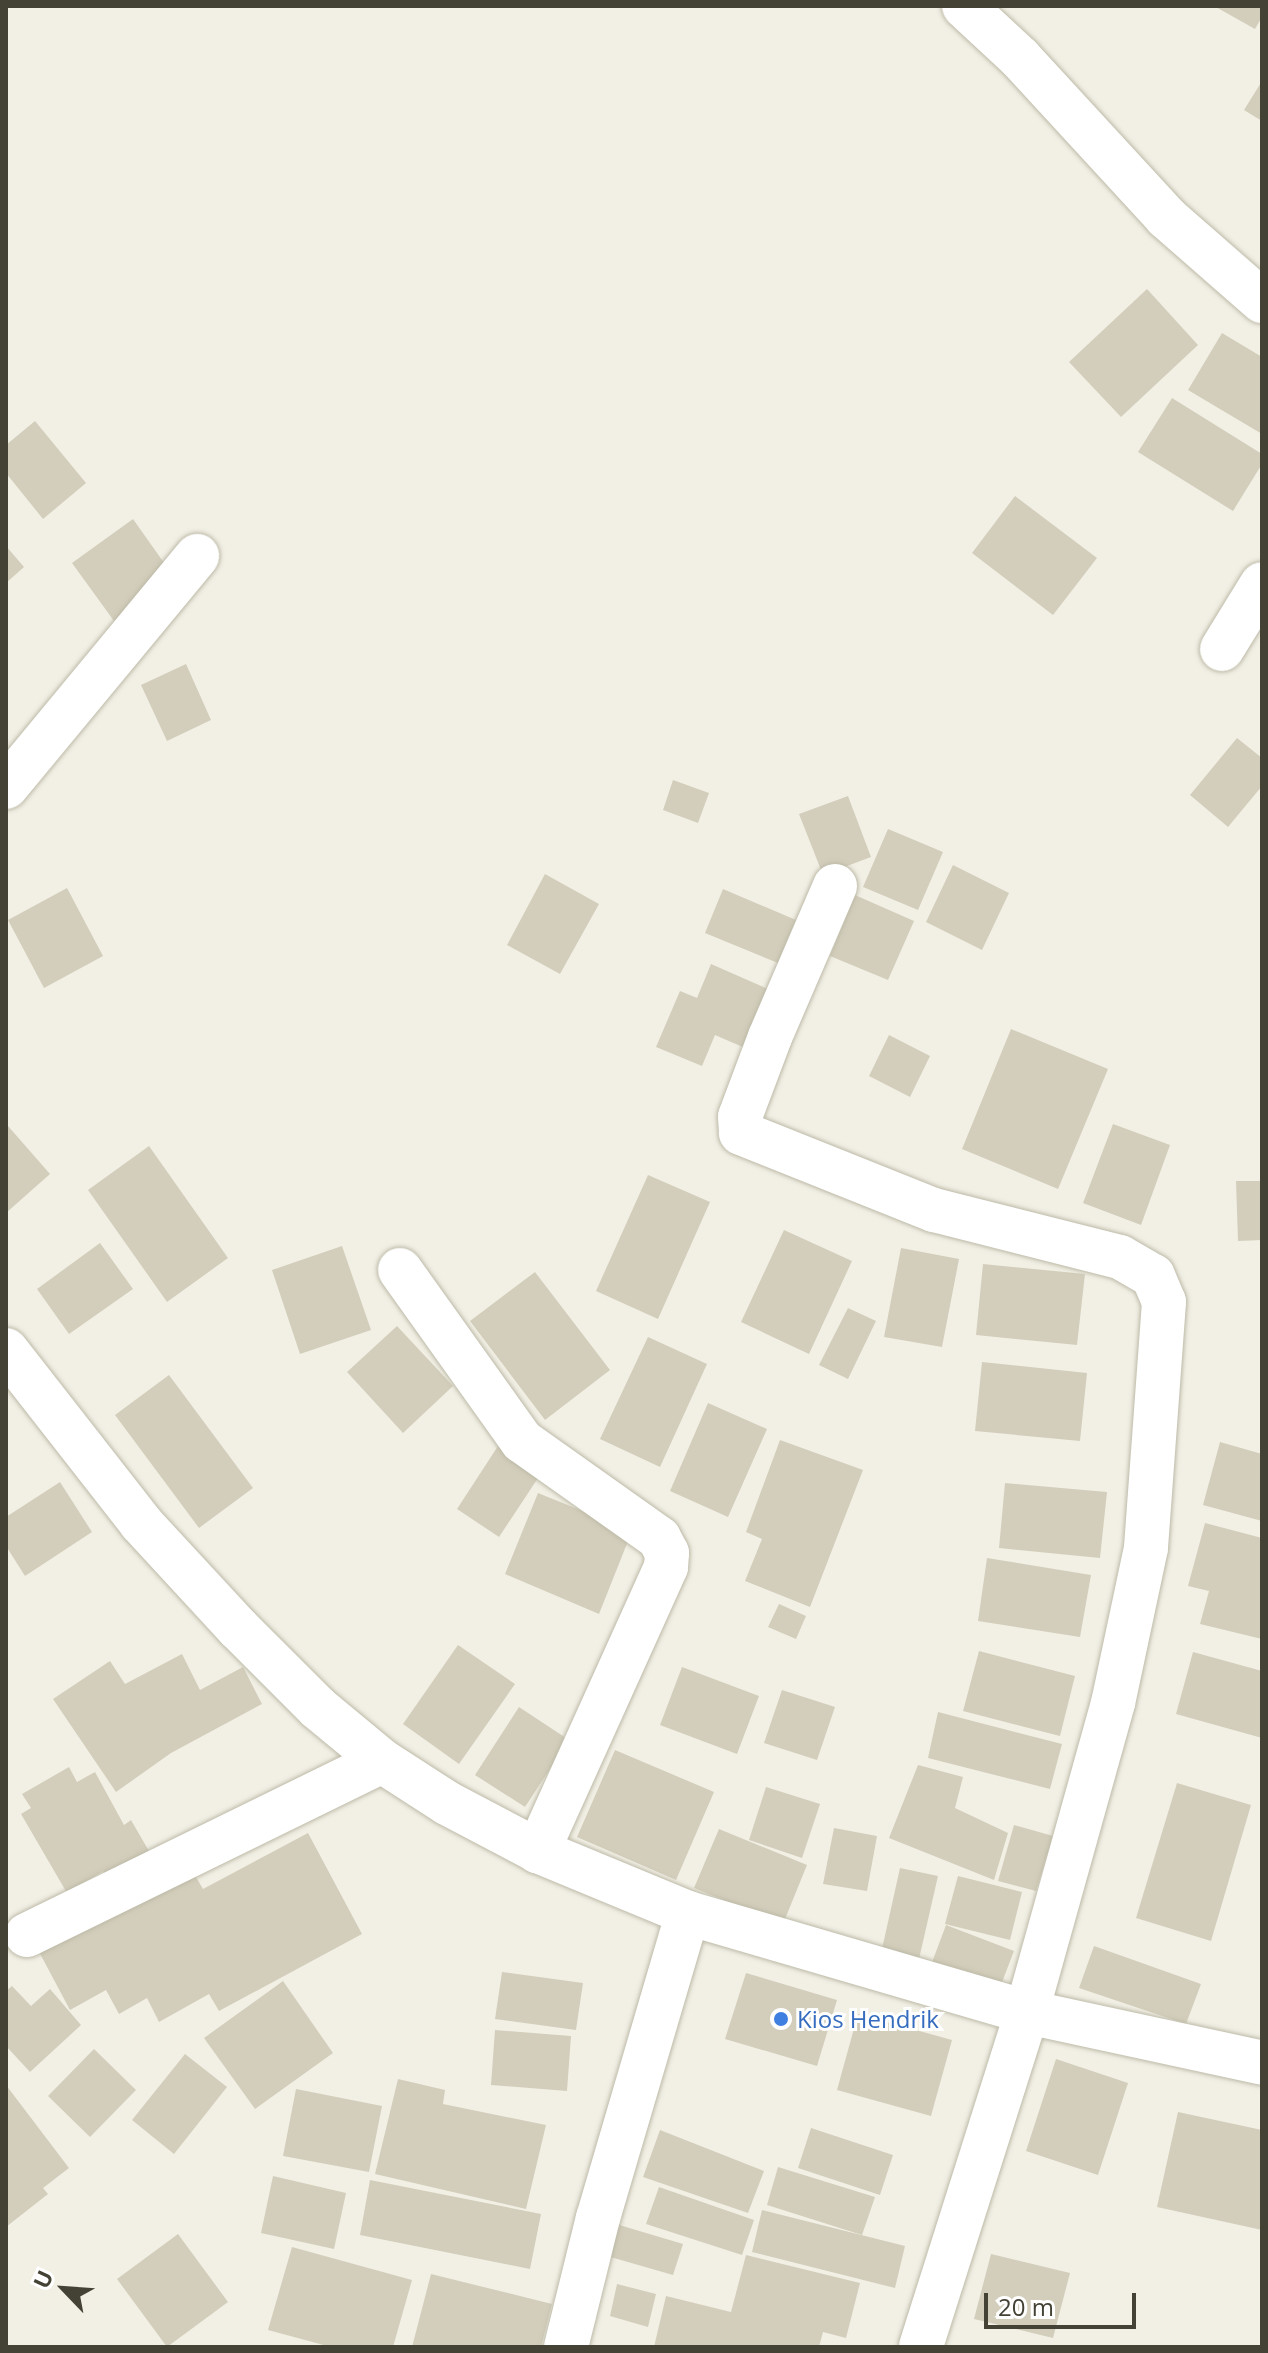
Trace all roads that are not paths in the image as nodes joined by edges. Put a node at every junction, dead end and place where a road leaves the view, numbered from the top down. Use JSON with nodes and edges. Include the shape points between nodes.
{"nodes":[{"id":1,"x":964,"y":6,"type":"edge"},
{"id":2,"x":1262,"y":301,"type":"edge"},
{"id":3,"x":197,"y":556,"type":"dead end"},
{"id":4,"x":1262,"y":584,"type":"edge"},
{"id":5,"x":1222,"y":649,"type":"dead end"},
{"id":6,"x":6,"y":787,"type":"edge"},
{"id":7,"x":835,"y":886,"type":"dead end"},
{"id":8,"x":400,"y":1270,"type":"dead end"},
{"id":9,"x":6,"y":1350,"type":"edge"},
{"id":10,"x":382,"y":1761,"type":"junction"},
{"id":11,"x":538,"y":1851,"type":"junction"},
{"id":12,"x":688,"y":1913,"type":"junction"},
{"id":13,"x":27,"y":1935,"type":"dead end"},
{"id":14,"x":1027,"y":2012,"type":"junction"},
{"id":15,"x":1262,"y":2063,"type":"edge"},
{"id":16,"x":566,"y":2347,"type":"edge"},
{"id":17,"x":921,"y":2347,"type":"edge"}],
"edges":[{"from":1,"to":2,"type":"street","via":[[1020,58],[1166,217]]},
{"from":3,"to":6,"type":"street"},
{"from":4,"to":5,"type":"street"},
{"from":7,"to":14,"type":"street","via":[[770,1037],[740,1117],[741,1133],[934,1210],[1120,1257],[1162,1286],[1155,1467],[1146,1548],[1113,1703]]},
{"from":8,"to":11,"type":"street","via":[[522,1441],[659,1538],[667,1553],[666,1567]]},
{"from":9,"to":10,"type":"street","via":[[177,1564],[318,1708]]},
{"from":10,"to":11,"type":"street"},
{"from":10,"to":13,"type":"street"},
{"from":11,"to":12,"type":"street"},
{"from":12,"to":14,"type":"street"},
{"from":12,"to":16,"type":"street","via":[[598,2218]]},
{"from":14,"to":15,"type":"street"},
{"from":14,"to":17,"type":"street"}]}
